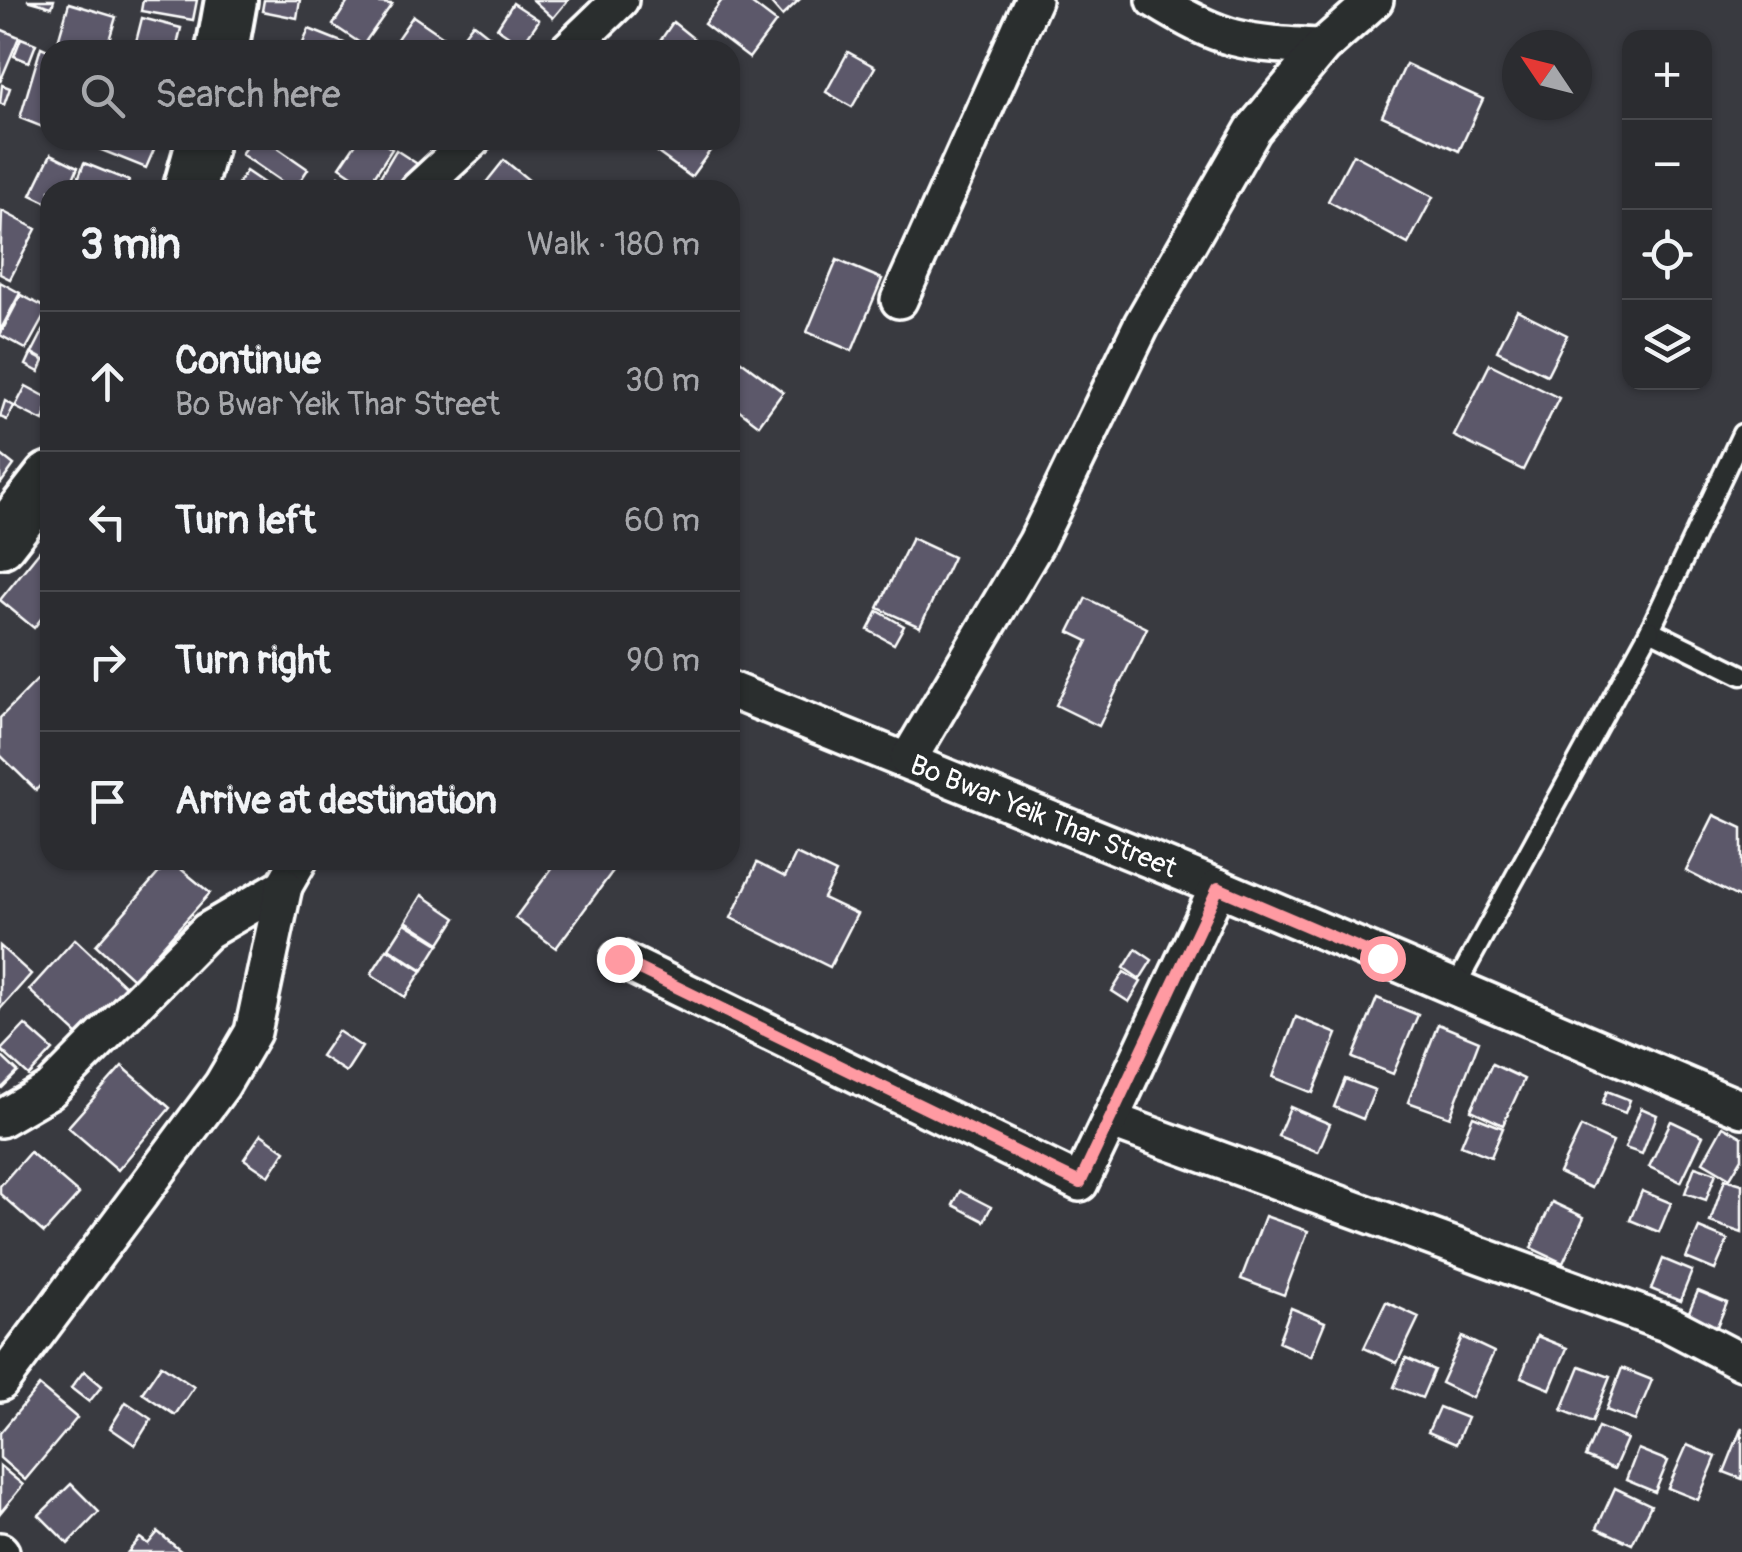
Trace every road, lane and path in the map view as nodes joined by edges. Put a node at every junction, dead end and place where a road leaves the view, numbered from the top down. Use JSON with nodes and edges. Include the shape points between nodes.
{"nodes":[{"id":1,"x":231,"y":0,"type":"edge"},
{"id":2,"x":620,"y":0,"type":"edge"},
{"id":3,"x":1032,"y":0,"type":"edge"},
{"id":4,"x":1155,"y":0,"type":"edge"},
{"id":5,"x":1375,"y":0,"type":"edge"},
{"id":6,"x":224,"y":40,"type":"edge"},
{"id":7,"x":578,"y":40,"type":"edge"},
{"id":8,"x":1322,"y":48,"type":"junction"},
{"id":9,"x":200,"y":150,"type":"edge"},
{"id":10,"x":461,"y":150,"type":"edge"},
{"id":11,"x":192,"y":180,"type":"edge"},
{"id":12,"x":429,"y":180,"type":"edge"},
{"id":13,"x":899,"y":300,"type":"dead end"},
{"id":14,"x":1742,"y":434,"type":"edge"},
{"id":15,"x":40,"y":491,"type":"edge"},
{"id":16,"x":0,"y":542,"type":"edge"},
{"id":17,"x":1650,"y":630,"type":"junction"},
{"id":18,"x":1742,"y":675,"type":"edge"},
{"id":19,"x":740,"y":694,"type":"edge"},
{"id":20,"x":908,"y":760,"type":"junction"},
{"id":21,"x":291,"y":873,"type":"edge"},
{"id":22,"x":1218,"y":888,"type":"junction"},
{"id":23,"x":619,"y":959,"type":"dead end"},
{"id":24,"x":1454,"y":990,"type":"junction"},
{"id":25,"x":1742,"y":1110,"type":"edge"},
{"id":26,"x":0,"y":1119,"type":"edge"},
{"id":27,"x":1110,"y":1120,"type":"junction"},
{"id":28,"x":1742,"y":1362,"type":"edge"},
{"id":29,"x":0,"y":1383,"type":"edge"}],
"edges":[{"from":1,"to":6,"type":"street"},
{"from":2,"to":7,"type":"street"},
{"from":3,"to":13,"type":"street"},
{"from":4,"to":8,"type":"street","via":[[1191,23],[1247,44]]},
{"from":5,"to":8,"type":"street"},
{"from":8,"to":20,"type":"street","via":[[1253,130],[1142,324],[1036,543]]},
{"from":9,"to":11,"type":"street"},
{"from":10,"to":12,"type":"street"},
{"from":14,"to":17,"type":"lane"},
{"from":15,"to":16,"type":"street"},
{"from":17,"to":18,"type":"lane"},
{"from":17,"to":24,"type":"lane"},
{"from":19,"to":20,"type":"street","name":"Bo Bwar Yeik Thar Street"},
{"from":20,"to":22,"type":"street","name":"Bo Bwar Yeik Thar Street"},
{"from":21,"to":26,"type":"street","via":[[207,931],[61,1080]]},
{"from":21,"to":29,"type":"street","via":[[253,1032],[222,1085]]},
{"from":22,"to":24,"type":"street","name":"Bo Bwar Yeik Thar Street"},
{"from":22,"to":27,"type":"street"},
{"from":23,"to":27,"type":"street","via":[[1080,1183]]},
{"from":24,"to":25,"type":"street","name":"Bo Bwar Yeik Thar Street"},
{"from":27,"to":28,"type":"street","via":[[1671,1325]]}]}
